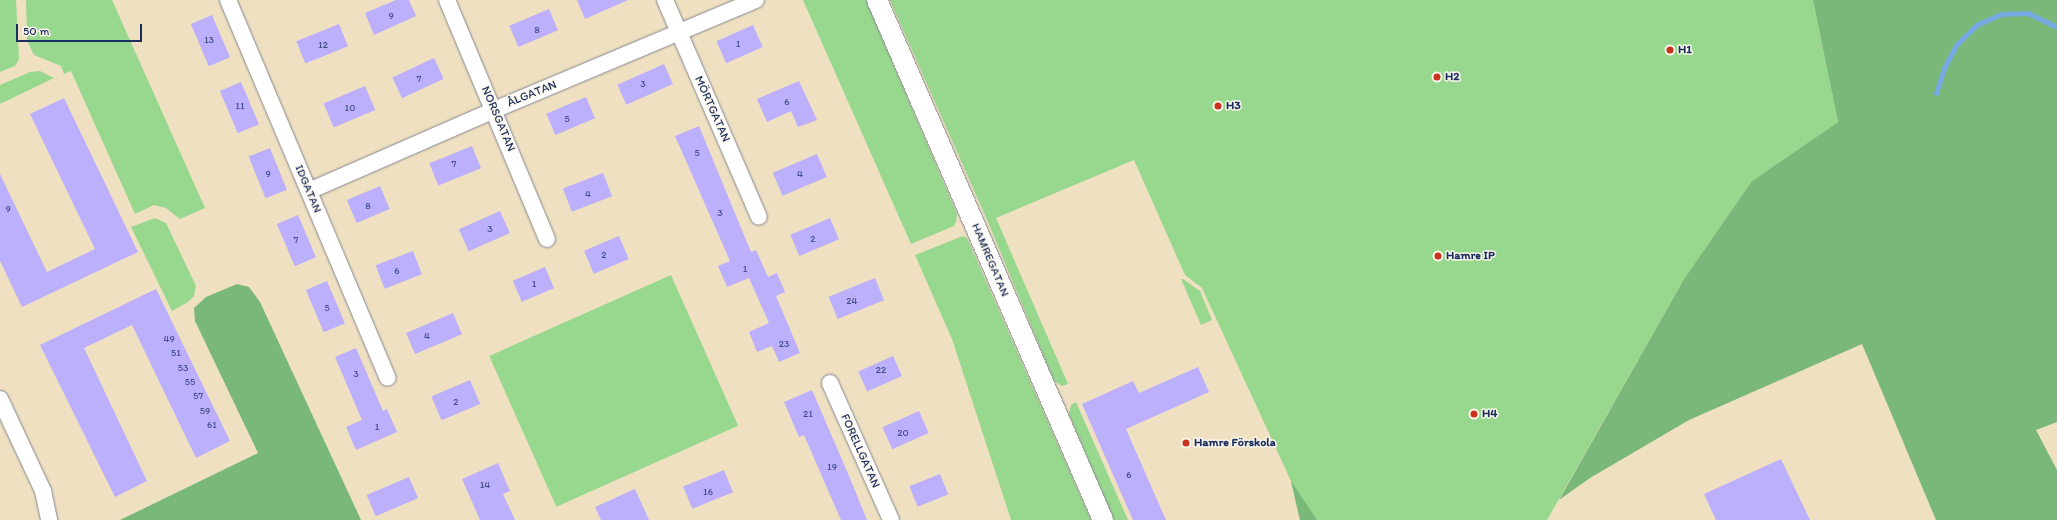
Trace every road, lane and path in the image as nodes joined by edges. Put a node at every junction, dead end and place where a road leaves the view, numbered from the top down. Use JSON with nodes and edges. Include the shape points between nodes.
{"nodes":[{"id":1,"x":228,"y":0,"type":"edge"},
{"id":2,"x":447,"y":0,"type":"edge"},
{"id":3,"x":665,"y":0,"type":"edge"},
{"id":4,"x":756,"y":0,"type":"edge"},
{"id":5,"x":877,"y":0,"type":"edge"},
{"id":6,"x":679,"y":33,"type":"junction"},
{"id":7,"x":494,"y":110,"type":"junction"},
{"id":8,"x":309,"y":191,"type":"junction"},
{"id":9,"x":759,"y":217,"type":"dead end"},
{"id":10,"x":547,"y":239,"type":"dead end"},
{"id":11,"x":388,"y":378,"type":"dead end"},
{"id":12,"x":830,"y":383,"type":"dead end"},
{"id":13,"x":0,"y":398,"type":"edge"},
{"id":14,"x":49,"y":520,"type":"edge"},
{"id":15,"x":891,"y":520,"type":"edge"},
{"id":16,"x":1103,"y":520,"type":"edge"}],
"edges":[{"from":1,"to":8,"type":"street","name":"IDGATAN"},
{"from":2,"to":7,"type":"street","name":"NORSGATAN"},
{"from":3,"to":6,"type":"street","name":"MÖRTGATAN"},
{"from":4,"to":6,"type":"street","name":"ÅLGATAN"},
{"from":5,"to":16,"type":"street","name":"HAMREGATAN"},
{"from":6,"to":7,"type":"street","name":"ÅLGATAN"},
{"from":6,"to":9,"type":"street","name":"MÖRTGATAN"},
{"from":7,"to":8,"type":"street","name":"ÅLGATAN"},
{"from":7,"to":10,"type":"street","name":"NORSGATAN"},
{"from":8,"to":11,"type":"street","name":"IDGATAN"},
{"from":12,"to":15,"type":"street","name":"FORELLGATAN"},
{"from":13,"to":14,"type":"street","via":[[43,491]]}]}
